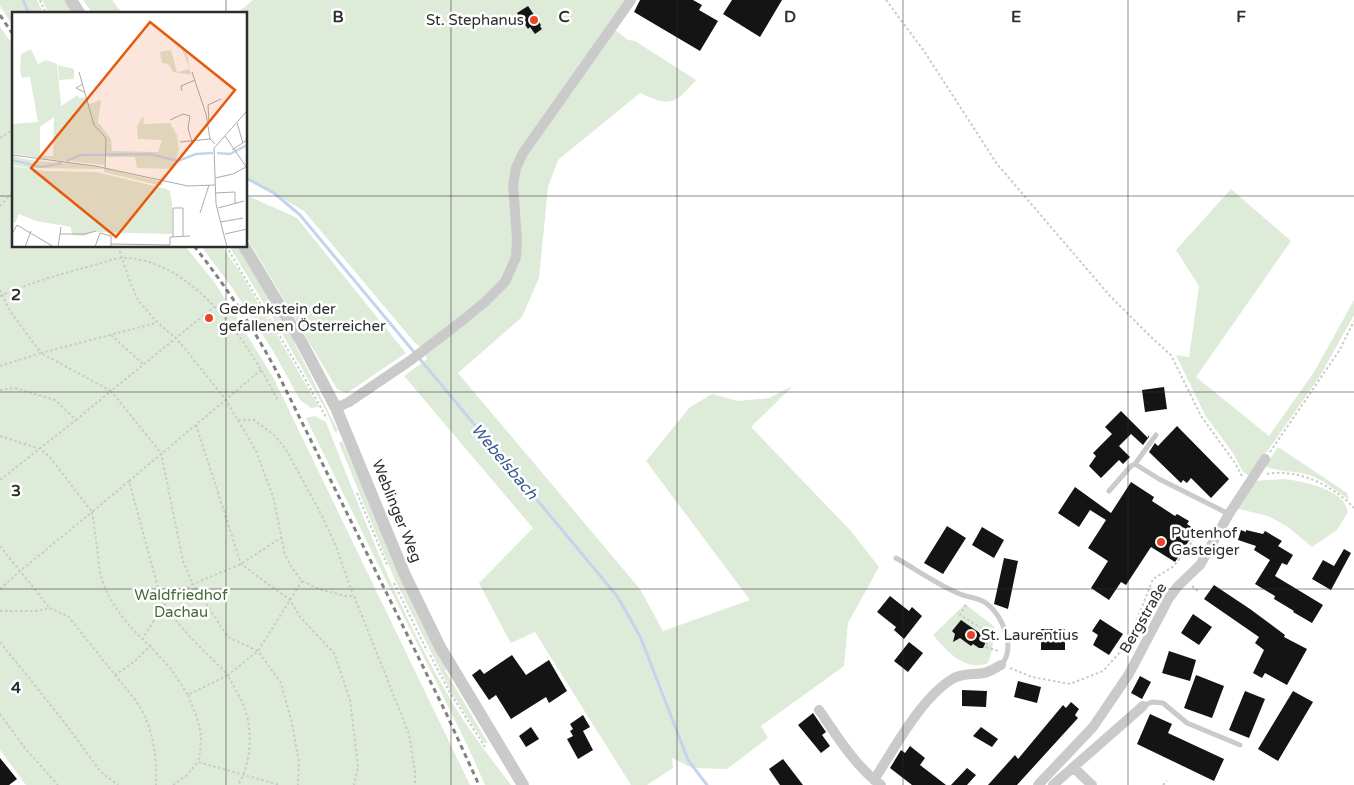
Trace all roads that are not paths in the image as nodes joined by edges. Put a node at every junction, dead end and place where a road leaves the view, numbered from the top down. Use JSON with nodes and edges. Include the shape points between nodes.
{"nodes":[{"id":1,"x":71,"y":0,"type":"edge"},
{"id":2,"x":631,"y":0,"type":"edge"},
{"id":3,"x":79,"y":12,"type":"edge"},
{"id":4,"x":245,"y":248,"type":"edge"},
{"id":5,"x":336,"y":408,"type":"junction"},
{"id":6,"x":1156,"y":435,"type":"dead end"},
{"id":7,"x":1265,"y":459,"type":"road end"},
{"id":8,"x":1135,"y":464,"type":"junction"},
{"id":9,"x":1109,"y":491,"type":"dead end"},
{"id":10,"x":1229,"y":514,"type":"junction"},
{"id":11,"x":896,"y":558,"type":"dead end"},
{"id":12,"x":1001,"y":665,"type":"joint"},
{"id":13,"x":1143,"y":706,"type":"joint"},
{"id":14,"x":819,"y":710,"type":"dead end"},
{"id":15,"x":1240,"y":745,"type":"dead end"},
{"id":16,"x":1074,"y":768,"type":"junction"},
{"id":17,"x":877,"y":782,"type":"edge"},
{"id":18,"x":523,"y":785,"type":"edge"},
{"id":19,"x":1038,"y":785,"type":"edge"},
{"id":20,"x":1053,"y":785,"type":"edge"},
{"id":21,"x":1092,"y":785,"type":"edge"}],
"edges":[{"from":1,"to":3,"type":"street"},
{"from":2,"to":5,"type":"street","via":[[523,153],[516,168],[513,185],[516,258],[505,282],[422,352]]},
{"from":4,"to":5,"type":"street","name":"Weblinger Weg","via":[[302,343]]},
{"from":5,"to":18,"type":"street","name":"Weblinger Weg","via":[[404,573],[440,647]]},
{"from":6,"to":8,"type":"lane"},
{"from":7,"to":10,"type":"street","name":"Bergstraße"},
{"from":8,"to":9,"type":"lane"},
{"from":8,"to":10,"type":"lane"},
{"from":10,"to":19,"type":"street","name":"Bergstraße","via":[[1200,565],[1169,598],[1129,674],[1093,727]]},
{"from":11,"to":12,"type":"lane","via":[[961,595],[978,599],[992,608],[1007,641],[1007,656]]},
{"from":12,"to":17,"type":"street","via":[[985,673],[964,674],[942,686],[903,735]]},
{"from":13,"to":15,"type":"lane","via":[[1152,702],[1163,703],[1187,723]]},
{"from":13,"to":16,"type":"street"},
{"from":14,"to":17,"type":"street","via":[[850,754]]},
{"from":16,"to":20,"type":"street"},
{"from":16,"to":21,"type":"street"}]}
